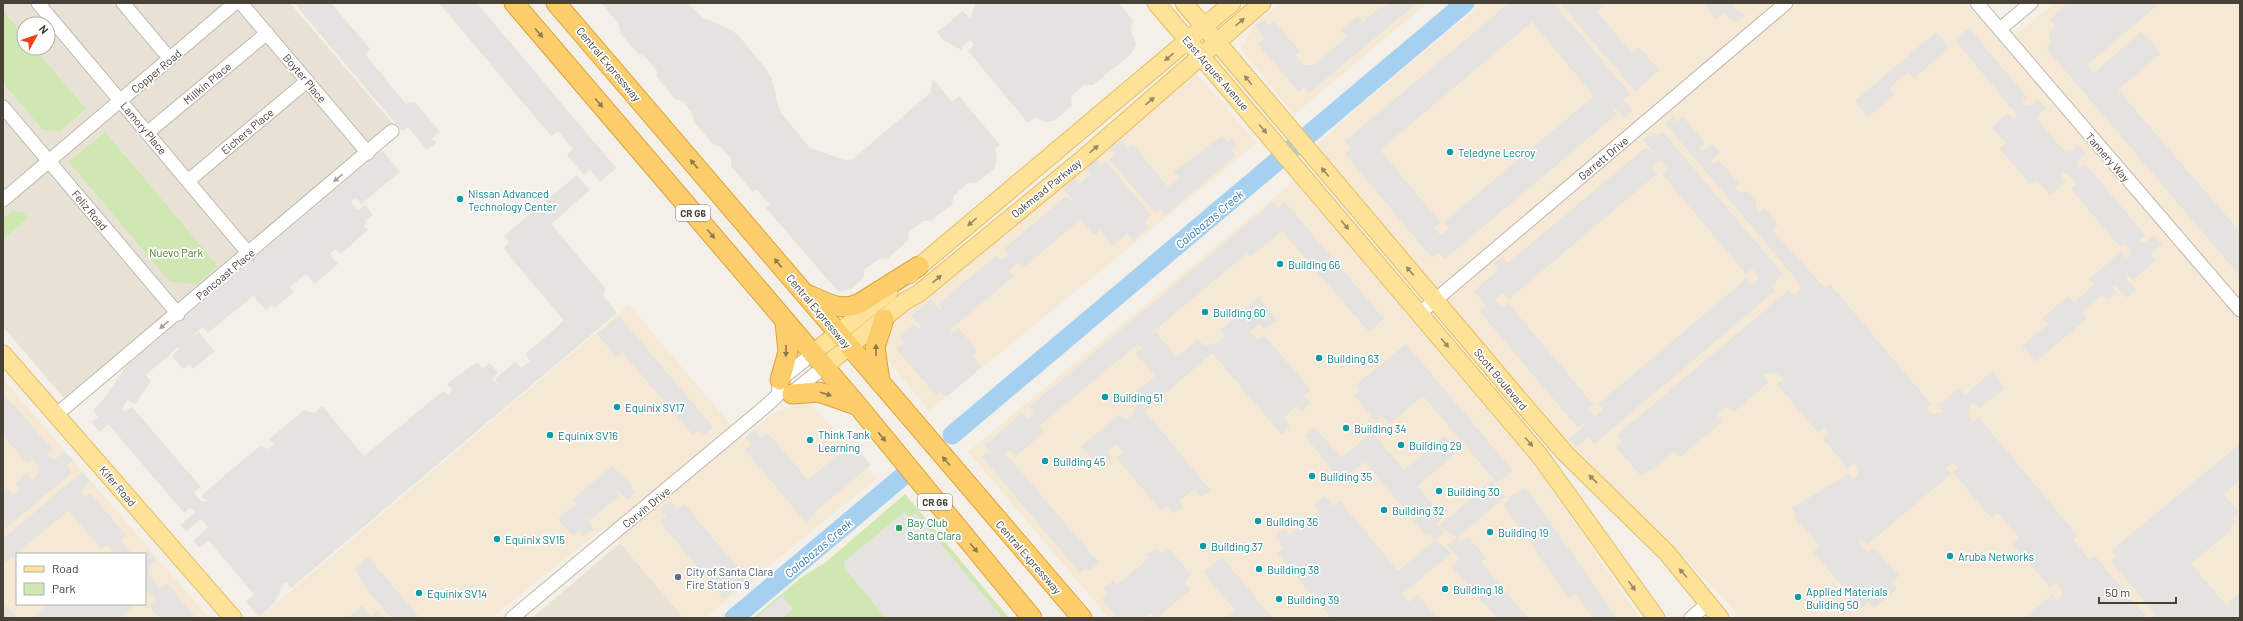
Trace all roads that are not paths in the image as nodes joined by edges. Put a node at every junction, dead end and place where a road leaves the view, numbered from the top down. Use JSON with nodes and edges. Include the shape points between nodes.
{"nodes":[{"id":1,"x":38,"y":3,"type":"edge"},
{"id":2,"x":123,"y":3,"type":"edge"},
{"id":3,"x":236,"y":3,"type":"edge"},
{"id":4,"x":241,"y":3,"type":"edge"},
{"id":5,"x":514,"y":3,"type":"edge"},
{"id":6,"x":556,"y":3,"type":"edge"},
{"id":7,"x":1156,"y":3,"type":"edge"},
{"id":8,"x":1184,"y":3,"type":"edge"},
{"id":9,"x":1232,"y":3,"type":"edge"},
{"id":10,"x":1262,"y":3,"type":"edge"},
{"id":11,"x":1786,"y":3,"type":"edge"},
{"id":12,"x":1977,"y":3,"type":"edge"},
{"id":13,"x":2031,"y":3,"type":"edge"},
{"id":14,"x":1205,"y":27,"type":"junction"},
{"id":15,"x":2000,"y":29,"type":"junction"},
{"id":16,"x":266,"y":33,"type":"junction"},
{"id":17,"x":1188,"y":41,"type":"junction"},
{"id":18,"x":1217,"y":42,"type":"junction"},
{"id":19,"x":1202,"y":56,"type":"junction"},
{"id":20,"x":170,"y":59,"type":"junction"},
{"id":21,"x":307,"y":81,"type":"junction"},
{"id":22,"x":120,"y":100,"type":"junction"},
{"id":23,"x":3,"y":107,"type":"edge"},
{"id":24,"x":392,"y":131,"type":"dead end"},
{"id":25,"x":1290,"y":131,"type":"joint"},
{"id":26,"x":147,"y":132,"type":"junction"},
{"id":27,"x":1276,"y":143,"type":"joint"},
{"id":28,"x":368,"y":153,"type":"junction"},
{"id":29,"x":49,"y":161,"type":"junction"},
{"id":30,"x":188,"y":181,"type":"junction"},
{"id":31,"x":3,"y":200,"type":"edge"},
{"id":32,"x":249,"y":254,"type":"junction"},
{"id":33,"x":919,"y":266,"type":"junction"},
{"id":34,"x":803,"y":293,"type":"junction"},
{"id":35,"x":1435,"y":300,"type":"junction"},
{"id":36,"x":2240,"y":310,"type":"edge"},
{"id":37,"x":1420,"y":313,"type":"junction"},
{"id":38,"x":178,"y":314,"type":"junction"},
{"id":39,"x":884,"y":319,"type":"junction"},
{"id":40,"x":785,"y":322,"type":"junction"},
{"id":41,"x":844,"y":340,"type":"junction"},
{"id":42,"x":3,"y":354,"type":"edge"},
{"id":43,"x":818,"y":360,"type":"junction"},
{"id":44,"x":880,"y":382,"type":"junction"},
{"id":45,"x":783,"y":390,"type":"junction"},
{"id":46,"x":858,"y":406,"type":"junction"},
{"id":47,"x":56,"y":415,"type":"junction"},
{"id":48,"x":1708,"y":603,"type":"junction"},
{"id":49,"x":233,"y":618,"type":"edge"},
{"id":50,"x":512,"y":618,"type":"edge"},
{"id":51,"x":1032,"y":618,"type":"edge"},
{"id":52,"x":1082,"y":618,"type":"edge"},
{"id":53,"x":1656,"y":618,"type":"edge"},
{"id":54,"x":1691,"y":618,"type":"edge"},
{"id":55,"x":1720,"y":618,"type":"edge"}],
"edges":[{"from":1,"to":22,"type":"street","name":"Lamory Place"},
{"from":2,"to":20,"type":"street"},
{"from":3,"to":20,"type":"street","name":"Copper Road"},
{"from":4,"to":16,"type":"street","name":"Boyter Place"},
{"from":5,"to":40,"type":"highway","number":"CR G6","one_way":true},
{"from":34,"to":6,"type":"highway","name":"Central Expressway","number":"CR G6","one_way":true},
{"from":7,"to":17,"type":"main road","name":"East Arques Avenue"},
{"from":8,"to":14,"type":"main road","name":"East Arques Avenue"},
{"from":9,"to":14,"type":"main road","name":"Oakmead Parkway"},
{"from":18,"to":10,"type":"main road","name":"Oakmead Parkway","one_way":true},
{"from":11,"to":35,"type":"street","name":"Garrett Drive"},
{"from":12,"to":15,"type":"street","name":"Tannery Way"},
{"from":13,"to":15,"type":"street"},
{"from":14,"to":17,"type":"main road","name":"Oakmead Parkway"},
{"from":14,"to":18,"type":"main road","name":"East Arques Avenue"},
{"from":15,"to":36,"type":"street","name":"Tannery Way"},
{"from":16,"to":21,"type":"street","name":"Boyter Place"},
{"from":16,"to":26,"type":"street","name":"Millkin Place"},
{"from":17,"to":19,"type":"main road","name":"East Arques Avenue"},
{"from":17,"to":33,"type":"main road","name":"Oakmead Parkway","one_way":true},
{"from":18,"to":19,"type":"main road","name":"Oakmead Parkway"},
{"from":25,"to":18,"type":"main road","name":"East Arques Avenue","one_way":true},
{"from":19,"to":27,"type":"main road","name":"East Arques Avenue","one_way":true},
{"from":39,"to":19,"type":"main road","name":"Oakmead Parkway","one_way":true,"via":[[1085,156]]},
{"from":20,"to":22,"type":"street","name":"Copper Road"},
{"from":21,"to":28,"type":"street","name":"Boyter Place"},
{"from":21,"to":30,"type":"street","name":"Eichers Place"},
{"from":22,"to":26,"type":"street","name":"Lamory Place"},
{"from":22,"to":29,"type":"street","name":"Copper Road"},
{"from":23,"to":29,"type":"street","name":"Feliz Road"},
{"from":24,"to":28,"type":"street","name":"Pancoast Place"},
{"from":35,"to":25,"type":"main road","name":"Scott Boulevard","one_way":true},
{"from":26,"to":30,"type":"street","name":"Lamory Place"},
{"from":27,"to":37,"type":"main road","name":"Scott Boulevard","one_way":true},
{"from":28,"to":32,"type":"street","name":"Pancoast Place","one_way":true},
{"from":29,"to":31,"type":"street","name":"Copper Road"},
{"from":29,"to":38,"type":"street","name":"Feliz Road"},
{"from":30,"to":32,"type":"street","name":"Lamory Place"},
{"from":32,"to":38,"type":"street","name":"Pancoast Place"},
{"from":33,"to":34,"type":"highway","via":[[850,307],[835,307]]},
{"from":33,"to":41,"type":"main road","name":"Oakmead Parkway"},
{"from":34,"to":41,"type":"highway","name":"Central Expressway","number":"CR G6"},
{"from":35,"to":37,"type":"street","name":"Garrett Drive"},
{"from":48,"to":35,"type":"main road","name":"Scott Boulevard","one_way":true,"via":[[1667,553],[1565,453]]},
{"from":37,"to":53,"type":"main road","name":"Scott Boulevard","one_way":true,"via":[[1540,456]]},
{"from":38,"to":47,"type":"street","name":"Pancoast Place","one_way":true},
{"from":39,"to":41,"type":"main road","name":"Oakmead Parkway"},
{"from":44,"to":39,"type":"highway","one_way":true,"via":[[875,347]]},
{"from":40,"to":43,"type":"highway","number":"CR G6"},
{"from":40,"to":45,"type":"highway","one_way":true,"via":[[788,352]]},
{"from":41,"to":43,"type":"main road","name":"Oakmead Parkway"},
{"from":41,"to":44,"type":"highway","name":"Central Expressway","number":"CR G6"},
{"from":42,"to":47,"type":"main road","name":"Kifer Road"},
{"from":43,"to":45,"type":"street","name":"Corvin Drive"},
{"from":43,"to":45,"type":"street","name":"Corvin Drive"},
{"from":43,"to":46,"type":"highway","number":"CR G6"},
{"from":52,"to":44,"type":"highway","name":"Central Expressway","number":"CR G6","one_way":true},
{"from":45,"to":46,"type":"highway","one_way":true,"via":[[819,392]]},
{"from":45,"to":50,"type":"street","name":"Corvin Drive","via":[[733,435]]},
{"from":46,"to":51,"type":"highway","number":"CR G6","one_way":true},
{"from":47,"to":49,"type":"main road","name":"Kifer Road"},
{"from":48,"to":54,"type":"street"},
{"from":48,"to":55,"type":"main road","name":"Scott Boulevard"}]}
